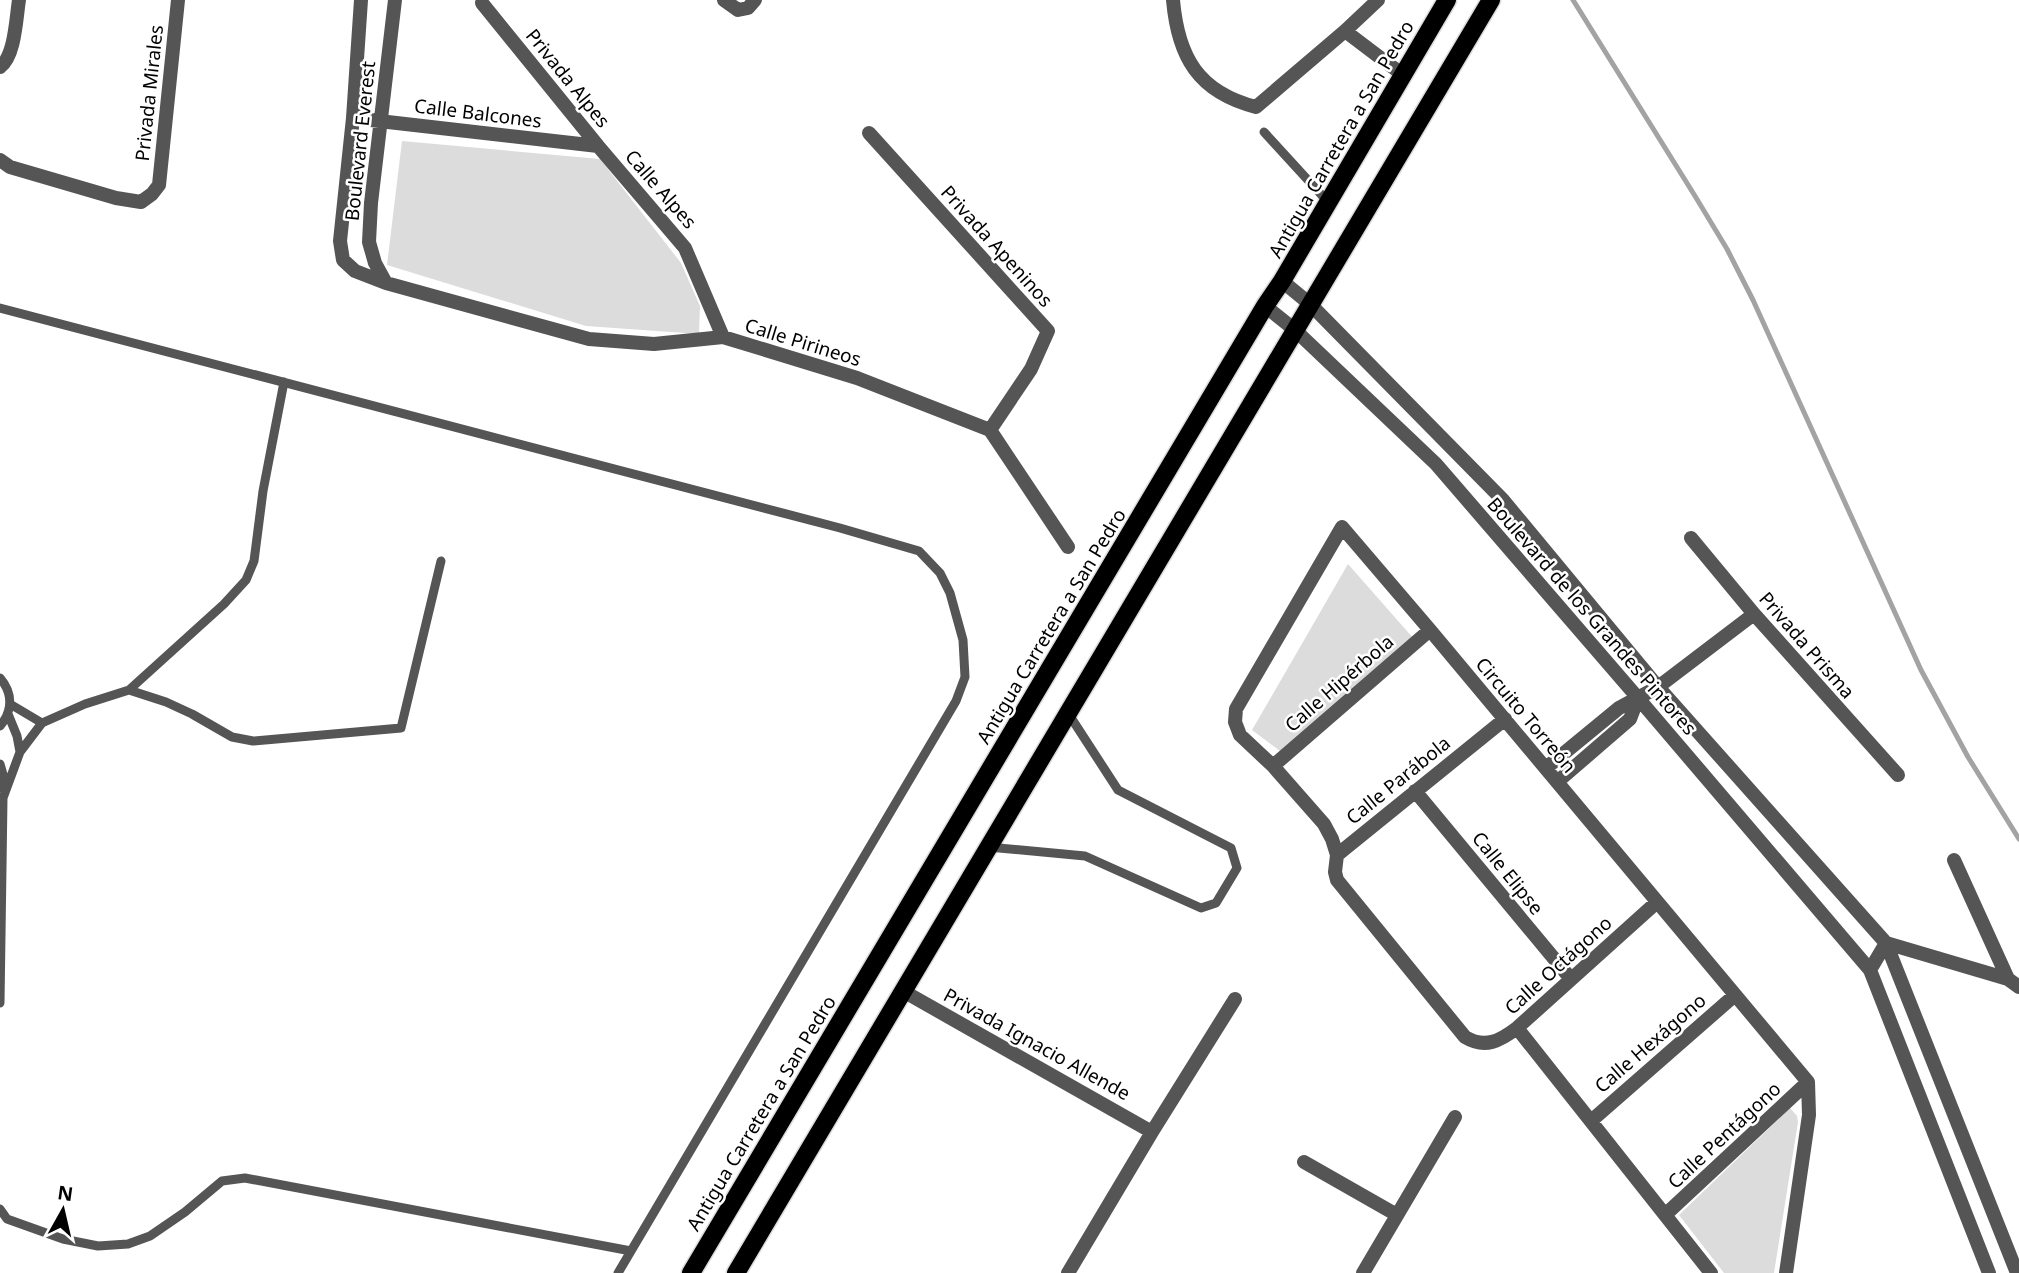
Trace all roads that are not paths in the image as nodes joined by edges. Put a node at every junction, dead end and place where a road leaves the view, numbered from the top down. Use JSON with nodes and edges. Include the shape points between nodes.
{"nodes":[{"id":1,"x":19,"y":0,"type":"edge"},
{"id":2,"x":178,"y":0,"type":"edge"},
{"id":3,"x":361,"y":0,"type":"edge"},
{"id":4,"x":395,"y":0,"type":"edge"},
{"id":5,"x":724,"y":0,"type":"edge"},
{"id":6,"x":755,"y":0,"type":"edge"},
{"id":7,"x":1173,"y":0,"type":"edge"},
{"id":8,"x":1378,"y":0,"type":"edge"},
{"id":9,"x":1447,"y":0,"type":"edge"},
{"id":10,"x":1491,"y":0,"type":"edge"},
{"id":11,"x":482,"y":3,"type":"dead end"},
{"id":12,"x":1345,"y":31,"type":"junction"},
{"id":13,"x":0,"y":67,"type":"edge"},
{"id":14,"x":1403,"y":75,"type":"junction"},
{"id":15,"x":353,"y":118,"type":"junction"},
{"id":16,"x":382,"y":121,"type":"junction"},
{"id":17,"x":1264,"y":132,"type":"dead end"},
{"id":18,"x":869,"y":133,"type":"dead end"},
{"id":19,"x":598,"y":146,"type":"junction"},
{"id":20,"x":0,"y":160,"type":"edge"},
{"id":21,"x":1328,"y":202,"type":"junction"},
{"id":22,"x":343,"y":260,"type":"joint"},
{"id":23,"x":1282,"y":281,"type":"junction"},
{"id":24,"x":386,"y":283,"type":"junction"},
{"id":25,"x":1310,"y":304,"type":"junction"},
{"id":26,"x":1265,"y":306,"type":"junction"},
{"id":27,"x":0,"y":308,"type":"edge"},
{"id":28,"x":1295,"y":330,"type":"junction"},
{"id":29,"x":723,"y":337,"type":"junction"},
{"id":30,"x":284,"y":382,"type":"junction"},
{"id":31,"x":990,"y":430,"type":"junction"},
{"id":32,"x":1691,"y":538,"type":"dead end"},
{"id":33,"x":1068,"y":547,"type":"dead end"},
{"id":34,"x":441,"y":561,"type":"dead end"},
{"id":35,"x":1754,"y":614,"type":"junction"},
{"id":36,"x":1430,"y":630,"type":"junction"},
{"id":37,"x":0,"y":678,"type":"edge"},
{"id":38,"x":1658,"y":687,"type":"junction"},
{"id":39,"x":129,"y":690,"type":"junction"},
{"id":40,"x":1639,"y":698,"type":"junction"},
{"id":41,"x":10,"y":704,"type":"junction"},
{"id":42,"x":1068,"y":713,"type":"junction"},
{"id":43,"x":8,"y":714,"type":"junction"},
{"id":44,"x":1504,"y":719,"type":"junction"},
{"id":45,"x":42,"y":723,"type":"junction"},
{"id":46,"x":0,"y":726,"type":"edge"},
{"id":47,"x":20,"y":752,"type":"junction"},
{"id":48,"x":0,"y":764,"type":"edge"},
{"id":49,"x":1273,"y":766,"type":"junction"},
{"id":50,"x":1546,"y":768,"type":"junction"},
{"id":51,"x":1898,"y":775,"type":"dead end"},
{"id":52,"x":1557,"y":782,"type":"junction"},
{"id":53,"x":1415,"y":790,"type":"junction"},
{"id":54,"x":3,"y":798,"type":"junction"},
{"id":55,"x":988,"y":847,"type":"junction"},
{"id":56,"x":1337,"y":855,"type":"junction"},
{"id":57,"x":1954,"y":860,"type":"dead end"},
{"id":58,"x":1657,"y":902,"type":"junction"},
{"id":59,"x":1886,"y":943,"type":"junction"},
{"id":60,"x":1870,"y":970,"type":"junction"},
{"id":61,"x":1571,"y":979,"type":"junction"},
{"id":62,"x":2013,"y":983,"type":"edge"},
{"id":63,"x":903,"y":991,"type":"junction"},
{"id":64,"x":1735,"y":995,"type":"junction"},
{"id":65,"x":1235,"y":999,"type":"dead end"},
{"id":66,"x":0,"y":1003,"type":"edge"},
{"id":67,"x":1517,"y":1028,"type":"junction"},
{"id":68,"x":1808,"y":1082,"type":"junction"},
{"id":69,"x":1455,"y":1117,"type":"dead end"},
{"id":70,"x":1591,"y":1121,"type":"junction"},
{"id":71,"x":1152,"y":1132,"type":"junction"},
{"id":72,"x":1304,"y":1162,"type":"dead end"},
{"id":73,"x":0,"y":1209,"type":"edge"},
{"id":74,"x":1397,"y":1215,"type":"junction"},
{"id":75,"x":1665,"y":1215,"type":"junction"},
{"id":76,"x":631,"y":1251,"type":"junction"},
{"id":77,"x":618,"y":1273,"type":"edge"},
{"id":78,"x":691,"y":1273,"type":"edge"},
{"id":79,"x":736,"y":1273,"type":"edge"},
{"id":80,"x":1068,"y":1273,"type":"edge"},
{"id":81,"x":1363,"y":1273,"type":"edge"},
{"id":82,"x":1711,"y":1273,"type":"edge"},
{"id":83,"x":1786,"y":1273,"type":"edge"},
{"id":84,"x":1989,"y":1273,"type":"edge"},
{"id":85,"x":2017,"y":1273,"type":"edge"}],
"edges":[{"from":1,"to":13,"type":"street","via":[[11,53]]},
{"from":2,"to":20,"type":"street","name":"Privada Mirales","via":[[159,184],[152,194],[141,202],[116,198],[10,167]]},
{"from":3,"to":15,"type":"street","name":"Boulevard Everest"},
{"from":4,"to":16,"type":"street","name":"Boulevard Everest"},
{"from":5,"to":6,"type":"street","via":[[738,10]]},
{"from":7,"to":12,"type":"street","via":[[1184,55],[1208,85],[1256,107]]},
{"from":8,"to":12,"type":"street"},
{"from":9,"to":14,"type":"main road","name":"Antigua Carretera a San Pedro"},
{"from":10,"to":25,"type":"main road"},
{"from":11,"to":19,"type":"street","name":"Privada Alpes"},
{"from":12,"to":14,"type":"street"},
{"from":14,"to":21,"type":"main road","name":"Antigua Carretera a San Pedro"},
{"from":15,"to":16,"type":"street","name":"Calle Balcones"},
{"from":15,"to":22,"type":"street","name":"Boulevard Everest","via":[[340,242]]},
{"from":16,"to":19,"type":"street","name":"Calle Balcones"},
{"from":16,"to":24,"type":"street","name":"Boulevard Everest","via":[[369,242]]},
{"from":17,"to":21,"type":"lane"},
{"from":18,"to":31,"type":"street","name":"Privada Apeninos","via":[[1048,331],[1031,369]]},
{"from":19,"to":29,"type":"street","name":"Calle Alpes","via":[[685,248]]},
{"from":21,"to":23,"type":"main road","name":"Antigua Carretera a San Pedro"},
{"from":22,"to":24,"type":"street","name":"Calle Pirineos","via":[[355,271]]},
{"from":23,"to":25,"type":"street","name":"Boulevard de los Grandes Pintores"},
{"from":23,"to":26,"type":"main road","name":"Antigua Carretera a San Pedro"},
{"from":24,"to":29,"type":"street","name":"Calle Pirineos","via":[[589,339],[654,344]]},
{"from":25,"to":28,"type":"main road"},
{"from":25,"to":38,"type":"street","name":"Boulevard de los Grandes Pintores","via":[[1503,500]]},
{"from":26,"to":28,"type":"street","name":"Boulevard de los Grandes Pintores"},
{"from":26,"to":78,"type":"main road","name":"Antigua Carretera a San Pedro"},
{"from":27,"to":30,"type":"lane"},
{"from":28,"to":40,"type":"street","name":"Boulevard de los Grandes Pintores","via":[[1436,464]]},
{"from":28,"to":42,"type":"main road"},
{"from":29,"to":31,"type":"street","name":"Calle Pirineos","via":[[856,378]]},
{"from":30,"to":39,"type":"lane","via":[[254,561],[246,580]]},
{"from":30,"to":76,"type":"lane","via":[[919,551],[940,573],[950,593],[963,640],[965,677],[956,701]]},
{"from":31,"to":33,"type":"street"},
{"from":32,"to":35,"type":"street","name":"Privada Prisma"},
{"from":34,"to":39,"type":"lane","via":[[401,728],[253,741],[232,737],[166,702]]},
{"from":35,"to":38,"type":"street"},
{"from":35,"to":51,"type":"street","name":"Privada Prisma"},
{"from":36,"to":44,"type":"street","name":"Circuito Torreón"},
{"from":36,"to":49,"type":"street","name":"Calle Hipérbola"},
{"from":36,"to":49,"type":"street","name":"Circuito Torreón","via":[[1342,527],[1236,709],[1240,735]]},
{"from":37,"to":41,"type":"lane"},
{"from":38,"to":40,"type":"street"},
{"from":38,"to":59,"type":"street","name":"Boulevard de los Grandes Pintores"},
{"from":39,"to":45,"type":"lane"},
{"from":40,"to":50,"type":"street","via":[[1619,708]]},
{"from":40,"to":52,"type":"street","via":[[1630,719]]},
{"from":40,"to":60,"type":"street","name":"Boulevard de los Grandes Pintores"},
{"from":41,"to":43,"type":"lane"},
{"from":41,"to":45,"type":"lane"},
{"from":42,"to":55,"type":"main road"},
{"from":42,"to":55,"type":"lane","via":[[1118,790],[1231,848],[1237,868],[1216,903],[1201,908],[1085,856]]},
{"from":43,"to":46,"type":"lane"},
{"from":43,"to":47,"type":"lane"},
{"from":44,"to":50,"type":"street","name":"Circuito Torreón"},
{"from":44,"to":53,"type":"street","name":"Calle Parábola"},
{"from":45,"to":47,"type":"lane"},
{"from":47,"to":54,"type":"lane"},
{"from":48,"to":54,"type":"lane"},
{"from":49,"to":56,"type":"street","name":"Circuito Torreón","via":[[1324,824]]},
{"from":50,"to":52,"type":"street","name":"Circuito Torreón"},
{"from":52,"to":58,"type":"street","name":"Circuito Torreón"},
{"from":53,"to":56,"type":"street","name":"Calle Parábola"},
{"from":53,"to":61,"type":"street","name":"Calle Elipse"},
{"from":54,"to":66,"type":"lane"},
{"from":55,"to":63,"type":"main road"},
{"from":56,"to":67,"type":"street","name":"Calle Octágono","via":[[1337,880],[1465,1037],[1491,1043]]},
{"from":57,"to":62,"type":"street"},
{"from":58,"to":61,"type":"street","name":"Calle Octágono"},
{"from":58,"to":64,"type":"street","name":"Circuito Torreón"},
{"from":59,"to":60,"type":"street"},
{"from":59,"to":62,"type":"street"},
{"from":59,"to":85,"type":"street","name":"Boulevard de los Grandes Pintores"},
{"from":60,"to":84,"type":"street","name":"Boulevard de los Grandes Pintores"},
{"from":61,"to":67,"type":"street","name":"Calle Octágono"},
{"from":63,"to":71,"type":"street","name":"Privada Ignacio Allende"},
{"from":63,"to":79,"type":"main road"},
{"from":64,"to":68,"type":"street","name":"Circuito Torreón"},
{"from":64,"to":70,"type":"street","name":"Calle Hexágono"},
{"from":65,"to":71,"type":"street"},
{"from":67,"to":70,"type":"street"},
{"from":68,"to":75,"type":"street","name":"Calle Pentágono"},
{"from":68,"to":83,"type":"street","via":[[1809,1115]]},
{"from":69,"to":74,"type":"street"},
{"from":70,"to":75,"type":"street"},
{"from":71,"to":80,"type":"street"},
{"from":72,"to":74,"type":"street"},
{"from":73,"to":76,"type":"lane","via":[[7,1219],[63,1239],[98,1246],[128,1244],[150,1236],[186,1212],[222,1181],[245,1178]]},
{"from":74,"to":81,"type":"street"},
{"from":75,"to":82,"type":"street"},
{"from":76,"to":77,"type":"lane"}]}
